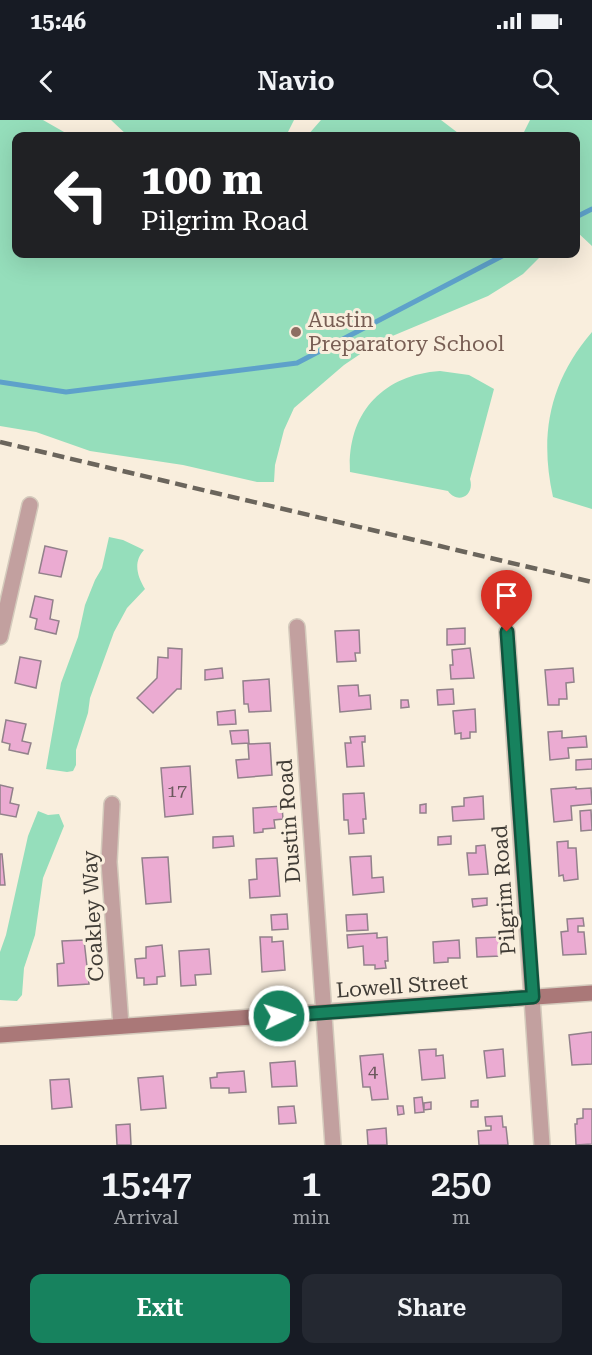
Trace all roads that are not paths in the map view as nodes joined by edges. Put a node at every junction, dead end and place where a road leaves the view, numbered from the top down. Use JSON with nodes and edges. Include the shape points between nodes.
{"nodes":[{"id":1,"x":30,"y":506,"type":"dead end"},
{"id":2,"x":297,"y":627,"type":"dead end"},
{"id":3,"x":507,"y":632,"type":"dead end"},
{"id":4,"x":0,"y":637,"type":"edge"},
{"id":5,"x":112,"y":804,"type":"dead end"},
{"id":6,"x":592,"y":993,"type":"edge"},
{"id":7,"x":533,"y":997,"type":"junction"},
{"id":8,"x":324,"y":1012,"type":"junction"},
{"id":9,"x":121,"y":1026,"type":"junction"},
{"id":10,"x":0,"y":1035,"type":"edge"},
{"id":11,"x":333,"y":1145,"type":"edge"},
{"id":12,"x":542,"y":1145,"type":"edge"}],
"edges":[{"from":1,"to":4,"type":"street"},
{"from":2,"to":8,"type":"street","name":"Dustin Road"},
{"from":3,"to":7,"type":"street","name":"Pilgrim Road"},
{"from":5,"to":9,"type":"street","name":"Coakley Way","via":[[109,862]]},
{"from":6,"to":7,"type":"main road","name":"Lowell Street"},
{"from":7,"to":8,"type":"main road","name":"Lowell Street"},
{"from":7,"to":12,"type":"street","name":"Pilgrim Road"},
{"from":8,"to":9,"type":"main road","name":"Lowell Street"},
{"from":8,"to":11,"type":"street","name":"Dustin Road"},
{"from":9,"to":10,"type":"main road","name":"Lowell Street"}]}
